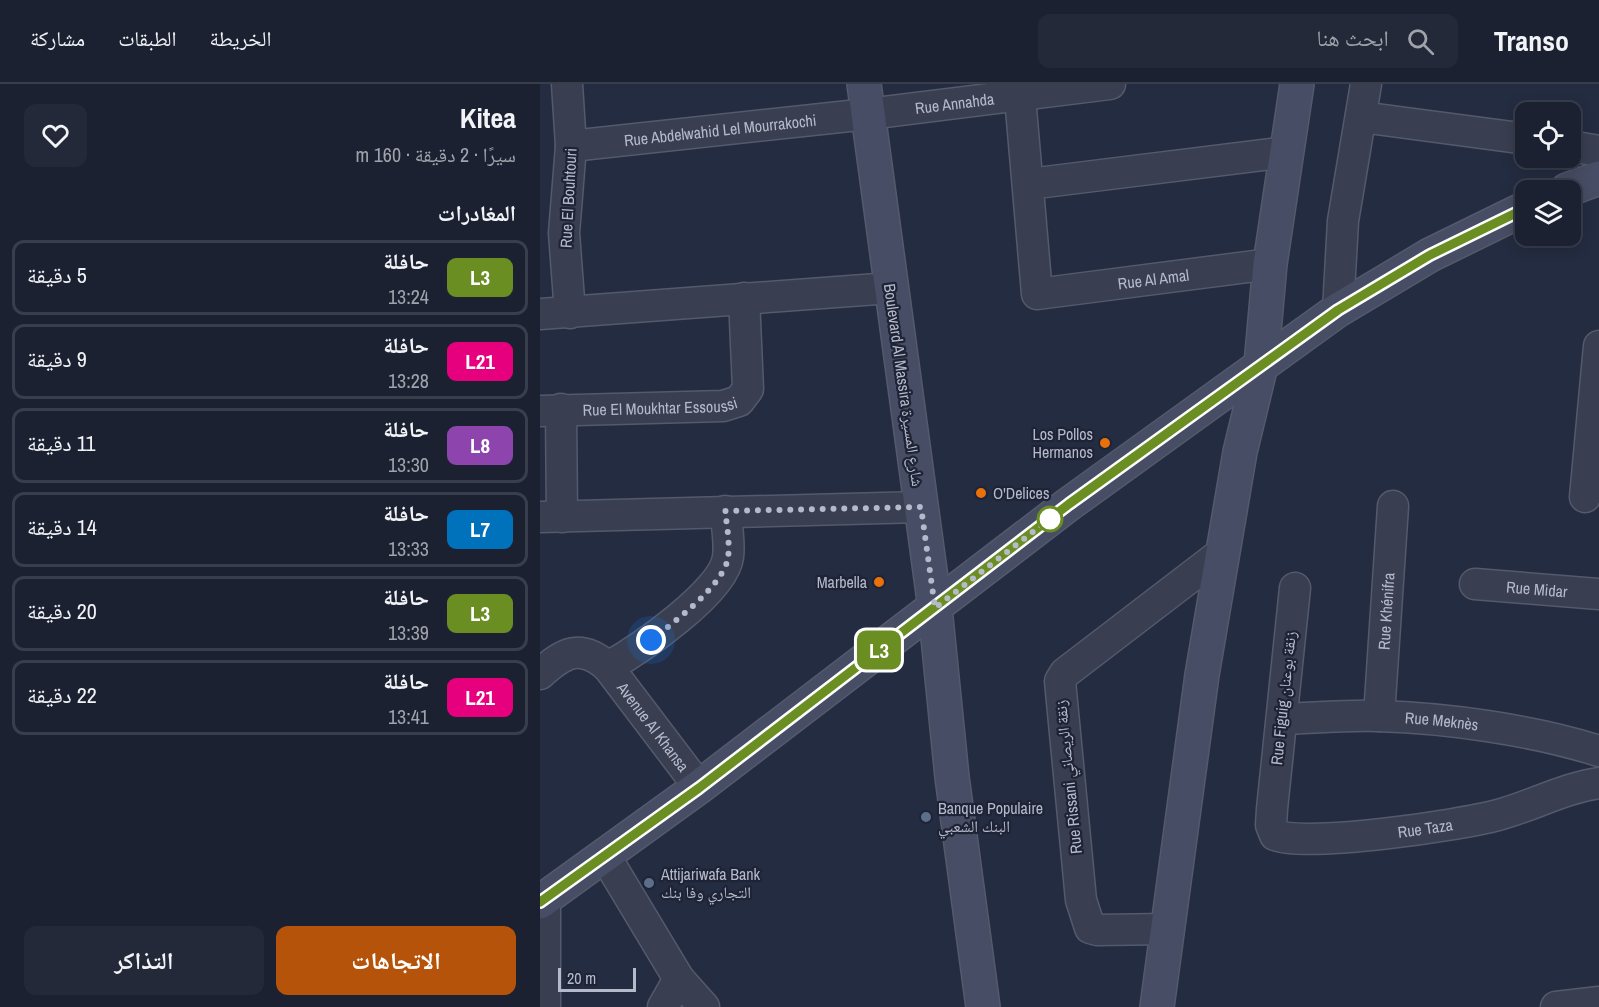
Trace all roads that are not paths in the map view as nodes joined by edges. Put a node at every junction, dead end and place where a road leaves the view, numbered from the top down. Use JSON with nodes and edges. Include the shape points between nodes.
{"nodes":[{"id":1,"x":567,"y":84,"type":"edge"},
{"id":2,"x":1110,"y":84,"type":"edge"},
{"id":3,"x":1297,"y":84,"type":"edge"},
{"id":4,"x":1366,"y":84,"type":"edge"},
{"id":5,"x":1020,"y":97,"type":"junction"},
{"id":6,"x":866,"y":99,"type":"edge"},
{"id":7,"x":1361,"y":117,"type":"junction"},
{"id":8,"x":1515,"y":138,"type":"edge"},
{"id":9,"x":571,"y":146,"type":"junction"},
{"id":10,"x":1581,"y":148,"type":"edge"},
{"id":11,"x":1599,"y":151,"type":"edge"},
{"id":12,"x":1287,"y":152,"type":"junction"},
{"id":13,"x":1599,"y":178,"type":"edge"},
{"id":14,"x":1029,"y":184,"type":"junction"},
{"id":15,"x":1581,"y":185,"type":"edge"},
{"id":16,"x":1515,"y":213,"type":"edge"},
{"id":17,"x":552,"y":235,"type":"edge"},
{"id":18,"x":1270,"y":264,"type":"junction"},
{"id":19,"x":891,"y":288,"type":"junction"},
{"id":20,"x":744,"y":298,"type":"junction"},
{"id":21,"x":1338,"y":310,"type":"junction"},
{"id":22,"x":570,"y":313,"type":"junction"},
{"id":23,"x":540,"y":314,"type":"edge"},
{"id":24,"x":1597,"y":359,"type":"edge"},
{"id":25,"x":1262,"y":365,"type":"junction"},
{"id":26,"x":550,"y":410,"type":"edge"},
{"id":27,"x":1585,"y":497,"type":"dead end"},
{"id":28,"x":1393,"y":506,"type":"dead end"},
{"id":29,"x":921,"y":507,"type":"junction"},
{"id":30,"x":725,"y":511,"type":"junction"},
{"id":31,"x":551,"y":517,"type":"edge"},
{"id":32,"x":1223,"y":552,"type":"junction"},
{"id":33,"x":1475,"y":584,"type":"dead end"},
{"id":34,"x":1294,"y":588,"type":"dead end"},
{"id":35,"x":1599,"y":594,"type":"edge"},
{"id":36,"x":935,"y":608,"type":"junction"},
{"id":37,"x":608,"y":667,"type":"junction"},
{"id":38,"x":540,"y":674,"type":"edge"},
{"id":39,"x":1379,"y":716,"type":"junction"},
{"id":40,"x":1282,"y":719,"type":"junction"},
{"id":41,"x":1599,"y":751,"type":"edge"},
{"id":42,"x":1599,"y":783,"type":"edge"},
{"id":43,"x":699,"y":788,"type":"junction"},
{"id":44,"x":1272,"y":808,"type":"joint"},
{"id":45,"x":605,"y":856,"type":"junction"},
{"id":46,"x":542,"y":901,"type":"edge"},
{"id":47,"x":1168,"y":929,"type":"junction"},
{"id":48,"x":679,"y":979,"type":"junction"},
{"id":49,"x":1599,"y":1002,"type":"edge"},
{"id":50,"x":545,"y":1007,"type":"edge"},
{"id":51,"x":663,"y":1007,"type":"edge"},
{"id":52,"x":704,"y":1007,"type":"edge"},
{"id":53,"x":983,"y":1007,"type":"edge"},
{"id":54,"x":1157,"y":1007,"type":"edge"},
{"id":55,"x":1556,"y":1007,"type":"edge"}],
"edges":[{"from":1,"to":9,"type":"street","name":"Rue El Bouhtouri"},
{"from":2,"to":5,"type":"street","name":"Rue Annahda"},
{"from":3,"to":12,"type":"main road"},
{"from":4,"to":7,"type":"street"},
{"from":5,"to":6,"type":"street","name":"Rue Annahda"},
{"from":5,"to":14,"type":"street"},
{"from":6,"to":9,"type":"street","name":"Rue Abdelwahid Lel Mourrakochi"},
{"from":6,"to":19,"type":"main road","name":"Boulevard Al Massira شارع المسيرة"},
{"from":7,"to":8,"type":"street"},
{"from":7,"to":21,"type":"street","via":[[1343,221]]},
{"from":9,"to":17,"type":"street","name":"Rue El Bouhtouri"},
{"from":10,"to":11,"type":"street"},
{"from":12,"to":14,"type":"street"},
{"from":12,"to":18,"type":"main road"},
{"from":13,"to":15,"type":"main road"},
{"from":14,"to":18,"type":"street","name":"Rue Al Amal","via":[[1038,294]]},
{"from":16,"to":21,"type":"main road","via":[[1430,255]]},
{"from":17,"to":22,"type":"street","name":"Rue El Bouhtouri"},
{"from":18,"to":25,"type":"main road"},
{"from":19,"to":20,"type":"street"},
{"from":19,"to":29,"type":"main road","name":"Boulevard Al Massira شارع المسيرة"},
{"from":20,"to":22,"type":"street"},
{"from":20,"to":26,"type":"street","name":"Rue El Moukhtar Essoussi","via":[[748,389],[739,401],[723,406]]},
{"from":21,"to":25,"type":"main road"},
{"from":22,"to":23,"type":"street"},
{"from":24,"to":27,"type":"street"},
{"from":25,"to":32,"type":"main road","via":[[1240,452]]},
{"from":25,"to":36,"type":"main road","via":[[1069,504]]},
{"from":26,"to":31,"type":"street"},
{"from":28,"to":39,"type":"street","name":"Rue Khénifra"},
{"from":29,"to":30,"type":"street"},
{"from":29,"to":36,"type":"main road","name":"Boulevard Al Massira شارع المسيرة"},
{"from":30,"to":31,"type":"street"},
{"from":30,"to":37,"type":"street","via":[[728,557],[716,583],[666,628]]},
{"from":32,"to":47,"type":"main road"},
{"from":32,"to":47,"type":"street","name":"Rue Rissani زنقة الريصاني","via":[[1111,636],[1060,681],[1086,921],[1097,930]]},
{"from":33,"to":35,"type":"street","name":"Rue Midar"},
{"from":34,"to":40,"type":"street","name":"Rue Figuig زنقة بوعنان"},
{"from":36,"to":43,"type":"main road"},
{"from":36,"to":53,"type":"main road","name":"Boulevard Al Massira شارع المسيرة","via":[[952,777]]},
{"from":37,"to":38,"type":"street","via":[[596,657],[577,652],[560,658]]},
{"from":37,"to":43,"type":"street","name":"Avenue Al Khansa"},
{"from":39,"to":40,"type":"street","name":"Rue Meknès"},
{"from":39,"to":41,"type":"street","name":"Rue Meknès","via":[[1514,732]]},
{"from":40,"to":44,"type":"street","name":"Rue Figuig زنقة بوعنان"},
{"from":42,"to":44,"type":"street","name":"Rue Taza","via":[[1484,818],[1332,837],[1275,836]]},
{"from":43,"to":45,"type":"main road"},
{"from":45,"to":46,"type":"main road"},
{"from":45,"to":48,"type":"street"},
{"from":46,"to":50,"type":"street"},
{"from":47,"to":54,"type":"main road"},
{"from":48,"to":51,"type":"street"},
{"from":48,"to":52,"type":"street"},
{"from":49,"to":55,"type":"street"}]}
